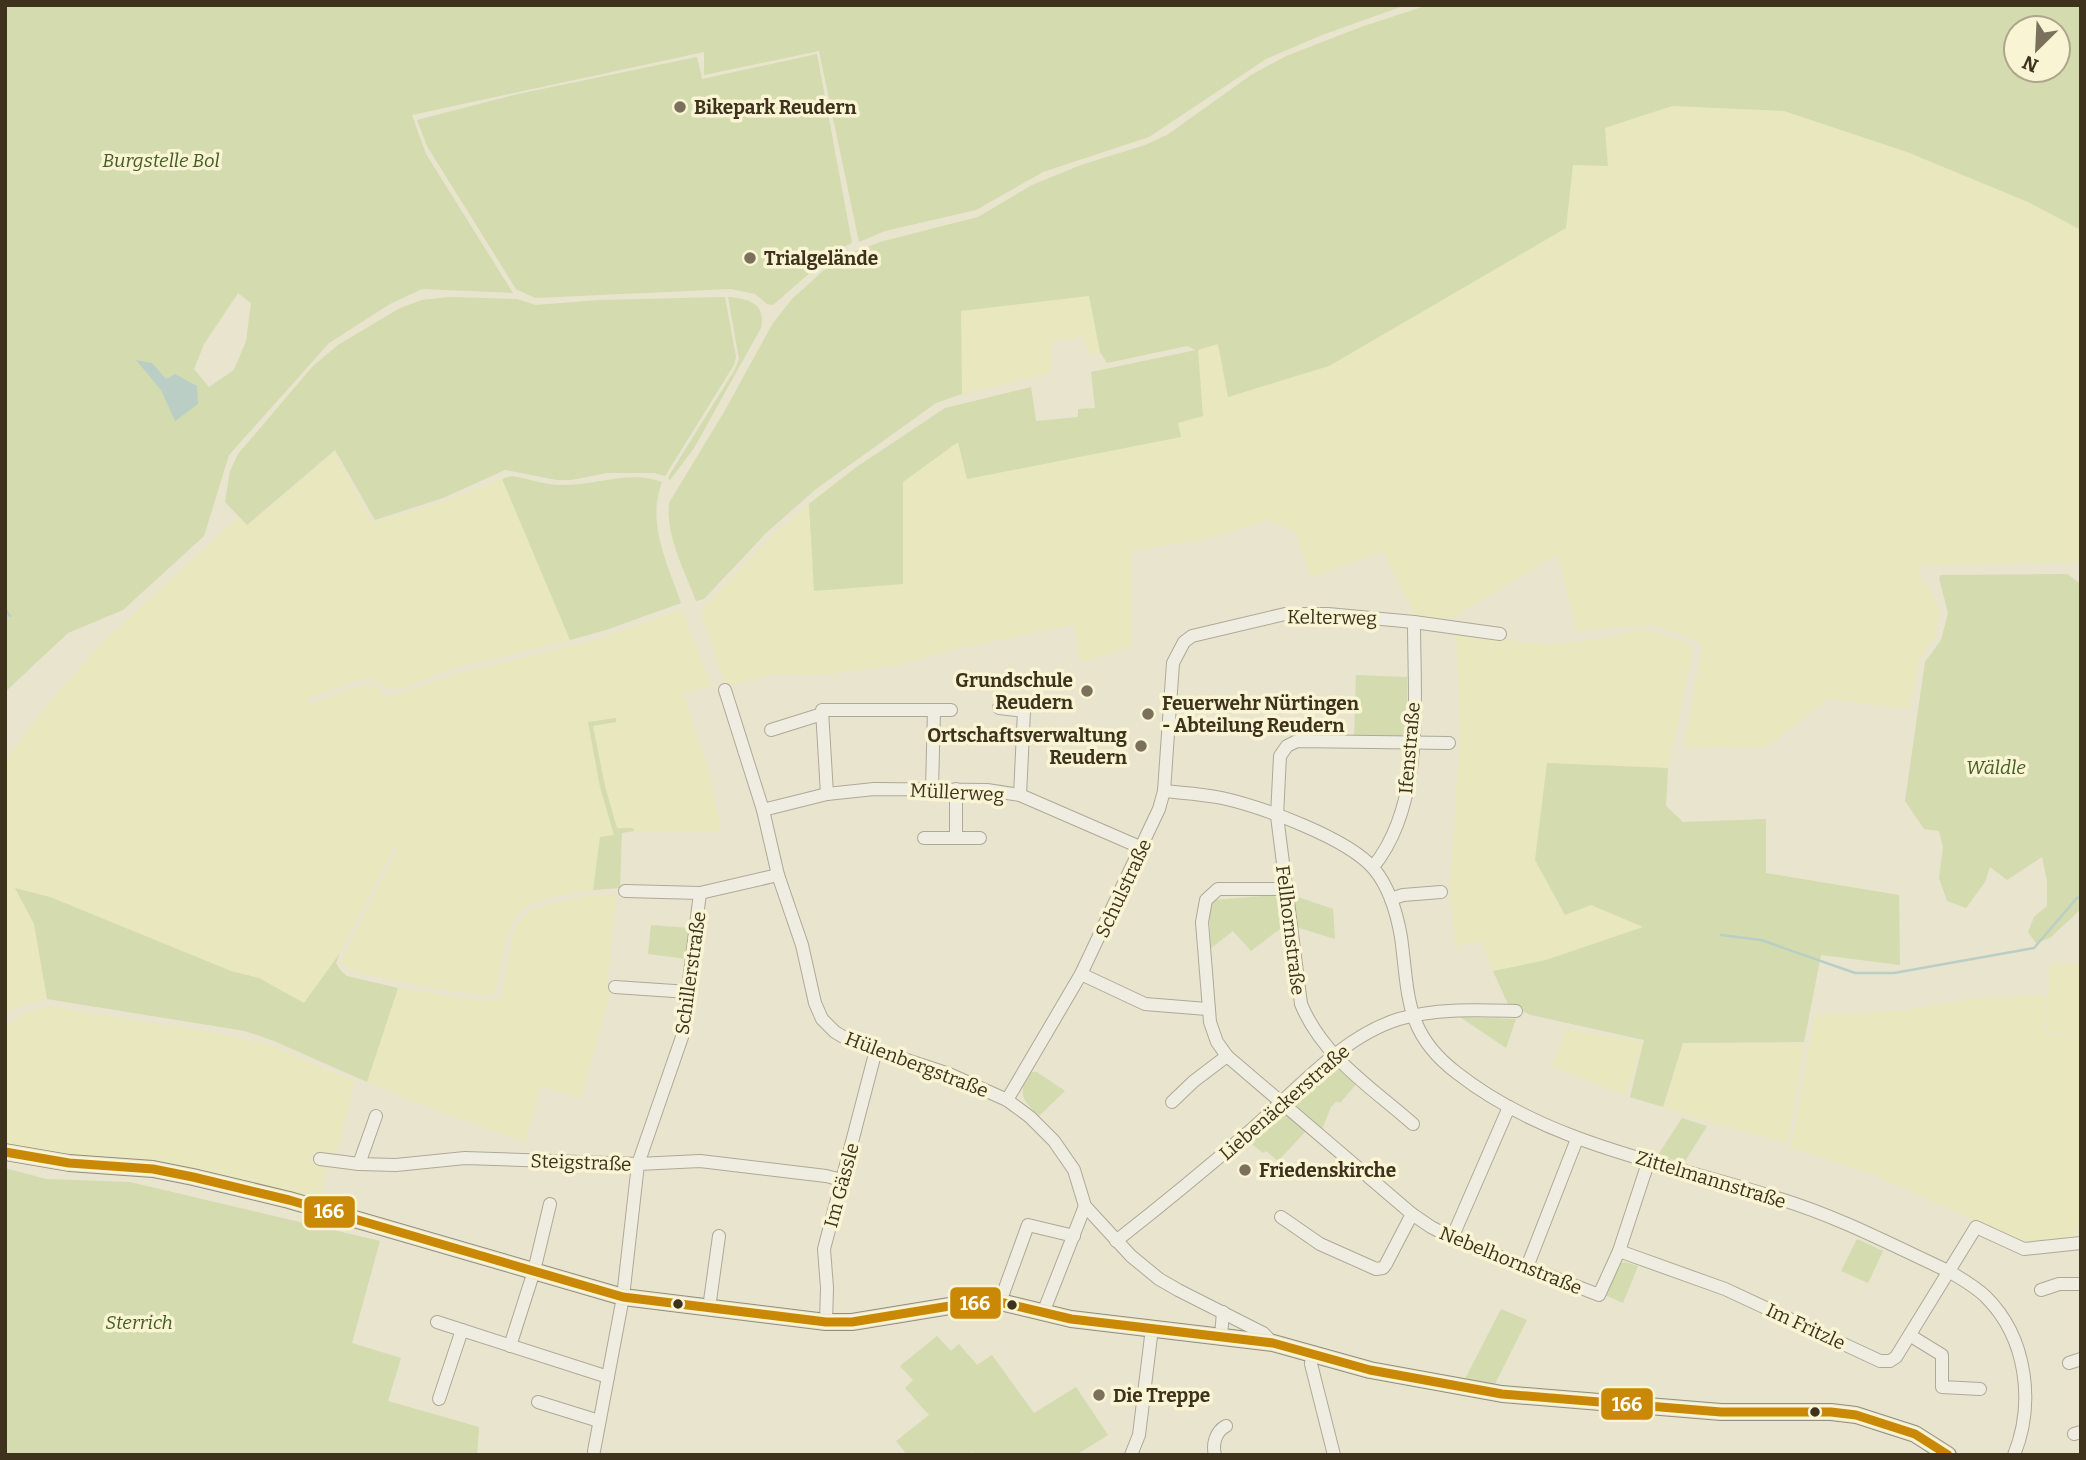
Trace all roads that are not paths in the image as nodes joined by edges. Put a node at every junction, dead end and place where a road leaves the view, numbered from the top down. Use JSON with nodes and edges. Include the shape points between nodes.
{"nodes":[{"id":1,"x":1415,"y":622,"type":"junction"},
{"id":2,"x":1500,"y":634,"type":"dead end"},
{"id":3,"x":1175,"y":656,"type":"joint"},
{"id":4,"x":725,"y":690,"type":"dead end"},
{"id":5,"x":999,"y":709,"type":"dead end"},
{"id":6,"x":934,"y":710,"type":"junction"},
{"id":7,"x":951,"y":710,"type":"dead end"},
{"id":8,"x":822,"y":714,"type":"junction"},
{"id":9,"x":771,"y":730,"type":"dead end"},
{"id":10,"x":1413,"y":742,"type":"junction"},
{"id":11,"x":1449,"y":743,"type":"dead end"},
{"id":12,"x":932,"y":789,"type":"junction"},
{"id":13,"x":956,"y":789,"type":"junction"},
{"id":14,"x":1164,"y":791,"type":"junction"},
{"id":15,"x":827,"y":794,"type":"junction"},
{"id":16,"x":1020,"y":796,"type":"junction"},
{"id":17,"x":763,"y":810,"type":"junction"},
{"id":18,"x":1277,"y":816,"type":"junction"},
{"id":19,"x":924,"y":838,"type":"dead end"},
{"id":20,"x":956,"y":838,"type":"junction"},
{"id":21,"x":980,"y":838,"type":"dead end"},
{"id":22,"x":1142,"y":848,"type":"junction"},
{"id":23,"x":1373,"y":867,"type":"junction"},
{"id":24,"x":778,"y":875,"type":"junction"},
{"id":25,"x":1286,"y":889,"type":"junction"},
{"id":26,"x":625,"y":891,"type":"dead end"},
{"id":27,"x":1441,"y":892,"type":"dead end"},
{"id":28,"x":700,"y":893,"type":"junction"},
{"id":29,"x":1391,"y":899,"type":"junction"},
{"id":30,"x":1081,"y":974,"type":"junction"},
{"id":31,"x":615,"y":987,"type":"dead end"},
{"id":32,"x":689,"y":992,"type":"junction"},
{"id":33,"x":1207,"y":1009,"type":"junction"},
{"id":34,"x":1516,"y":1010,"type":"dead end"},
{"id":35,"x":1413,"y":1016,"type":"junction"},
{"id":36,"x":876,"y":1050,"type":"junction"},
{"id":37,"x":1227,"y":1056,"type":"junction"},
{"id":38,"x":1333,"y":1056,"type":"junction"},
{"id":39,"x":1007,"y":1100,"type":"junction"},
{"id":40,"x":1172,"y":1102,"type":"dead end"},
{"id":41,"x":1283,"y":1102,"type":"junction"},
{"id":42,"x":1508,"y":1107,"type":"junction"},
{"id":43,"x":376,"y":1116,"type":"dead end"},
{"id":44,"x":1413,"y":1124,"type":"dead end"},
{"id":45,"x":1577,"y":1139,"type":"junction"},
{"id":46,"x":5,"y":1152,"type":"edge"},
{"id":47,"x":320,"y":1159,"type":"dead end"},
{"id":48,"x":1649,"y":1160,"type":"junction"},
{"id":49,"x":359,"y":1164,"type":"junction"},
{"id":50,"x":638,"y":1164,"type":"junction"},
{"id":51,"x":842,"y":1180,"type":"junction"},
{"id":52,"x":550,"y":1204,"type":"dead end"},
{"id":53,"x":1085,"y":1206,"type":"junction"},
{"id":54,"x":1412,"y":1214,"type":"junction"},
{"id":55,"x":1281,"y":1217,"type":"dead end"},
{"id":56,"x":719,"y":1236,"type":"dead end"},
{"id":57,"x":1074,"y":1236,"type":"junction"},
{"id":58,"x":1452,"y":1238,"type":"junction"},
{"id":59,"x":1116,"y":1241,"type":"junction"},
{"id":60,"x":2081,"y":1243,"type":"edge"},
{"id":61,"x":1619,"y":1251,"type":"junction"},
{"id":62,"x":1527,"y":1267,"type":"junction"},
{"id":63,"x":534,"y":1271,"type":"junction"},
{"id":64,"x":1950,"y":1272,"type":"junction"},
{"id":65,"x":2081,"y":1284,"type":"edge"},
{"id":66,"x":2041,"y":1290,"type":"dead end"},
{"id":67,"x":623,"y":1297,"type":"junction"},
{"id":68,"x":1000,"y":1302,"type":"junction"},
{"id":69,"x":709,"y":1308,"type":"junction"},
{"id":70,"x":1223,"y":1312,"type":"junction"},
{"id":71,"x":1043,"y":1313,"type":"junction"},
{"id":72,"x":437,"y":1322,"type":"dead end"},
{"id":73,"x":826,"y":1322,"type":"junction"},
{"id":74,"x":1152,"y":1328,"type":"junction"},
{"id":75,"x":462,"y":1330,"type":"junction"},
{"id":76,"x":1221,"y":1336,"type":"junction"},
{"id":77,"x":1911,"y":1336,"type":"junction"},
{"id":78,"x":1273,"y":1343,"type":"junction"},
{"id":79,"x":510,"y":1346,"type":"junction"},
{"id":80,"x":1312,"y":1354,"type":"junction"},
{"id":81,"x":608,"y":1377,"type":"junction"},
{"id":82,"x":1980,"y":1389,"type":"dead end"},
{"id":83,"x":439,"y":1399,"type":"dead end"},
{"id":84,"x":538,"y":1402,"type":"dead end"},
{"id":85,"x":599,"y":1421,"type":"junction"},
{"id":86,"x":1226,"y":1426,"type":"dead end"},
{"id":87,"x":594,"y":1451,"type":"dead end"},
{"id":88,"x":1131,"y":1455,"type":"edge"},
{"id":89,"x":1215,"y":1455,"type":"edge"},
{"id":90,"x":1334,"y":1455,"type":"edge"},
{"id":91,"x":1948,"y":1455,"type":"edge"},
{"id":92,"x":2014,"y":1455,"type":"edge"}],
"edges":[{"from":1,"to":2,"type":"street","name":"Kelterweg"},
{"from":1,"to":3,"type":"street","name":"Kelterweg","via":[[1285,614],[1199,634],[1184,642]]},
{"from":1,"to":10,"type":"street","name":"Ifenstraße"},
{"from":3,"to":14,"type":"street","name":"Schulstraße"},
{"from":4,"to":17,"type":"street","name":"Hülenbergstraße"},
{"from":5,"to":16,"type":"street","via":[[1025,713]]},
{"from":6,"to":7,"type":"street"},
{"from":6,"to":8,"type":"street","via":[[822,710]]},
{"from":6,"to":12,"type":"street"},
{"from":8,"to":9,"type":"street"},
{"from":8,"to":15,"type":"street"},
{"from":10,"to":11,"type":"street"},
{"from":10,"to":18,"type":"street","name":"Fellhornstraße","via":[[1297,741],[1287,746],[1280,756]]},
{"from":10,"to":23,"type":"street","name":"Ifenstraße","via":[[1399,823]]},
{"from":12,"to":13,"type":"street","name":"Müllerweg"},
{"from":12,"to":15,"type":"street","name":"Müllerweg"},
{"from":13,"to":16,"type":"street","name":"Müllerweg"},
{"from":13,"to":20,"type":"street"},
{"from":14,"to":18,"type":"street","name":"Zittelmannstraße","via":[[1222,797]]},
{"from":14,"to":22,"type":"street","name":"Schulstraße"},
{"from":15,"to":17,"type":"street","name":"Müllerweg"},
{"from":16,"to":22,"type":"street","name":"Müllerweg"},
{"from":17,"to":24,"type":"street","name":"Hülenbergstraße"},
{"from":18,"to":23,"type":"street","name":"Zittelmannstraße","via":[[1335,840]]},
{"from":18,"to":25,"type":"street","name":"Fellhornstraße"},
{"from":19,"to":20,"type":"street"},
{"from":20,"to":21,"type":"street"},
{"from":22,"to":30,"type":"street","name":"Schulstraße"},
{"from":23,"to":29,"type":"street","name":"Zittelmannstraße"},
{"from":24,"to":28,"type":"street"},
{"from":24,"to":36,"type":"street","name":"Hülenbergstraße","via":[[822,1018],[835,1032]]},
{"from":25,"to":33,"type":"street","via":[[1218,889],[1206,900],[1202,922]]},
{"from":25,"to":38,"type":"street","name":"Fellhornstraße","via":[[1301,1004]]},
{"from":26,"to":28,"type":"street"},
{"from":27,"to":29,"type":"street"},
{"from":28,"to":32,"type":"street","name":"Schillerstraße"},
{"from":29,"to":35,"type":"street","name":"Zittelmannstraße"},
{"from":30,"to":33,"type":"street","via":[[1145,1004]]},
{"from":30,"to":39,"type":"street","name":"Schulstraße"},
{"from":31,"to":32,"type":"street"},
{"from":32,"to":50,"type":"street","name":"Schillerstraße","via":[[682,1037]]},
{"from":33,"to":37,"type":"street","via":[[1217,1042]]},
{"from":34,"to":35,"type":"street","name":"Liebenäckerstraße"},
{"from":35,"to":38,"type":"street","name":"Liebenäckerstraße","via":[[1378,1028]]},
{"from":35,"to":42,"type":"street","name":"Zittelmannstraße","via":[[1433,1051],[1456,1073]]},
{"from":36,"to":39,"type":"street","name":"Hülenbergstraße","via":[[949,1074]]},
{"from":36,"to":51,"type":"street","name":"Im Gässle"},
{"from":37,"to":40,"type":"street"},
{"from":37,"to":41,"type":"street","name":"Nebelhornstraße"},
{"from":38,"to":41,"type":"street","name":"Liebenäckerstraße"},
{"from":38,"to":44,"type":"street","name":"Fellhornstraße"},
{"from":39,"to":53,"type":"street","name":"Hülenbergstraße","via":[[1060,1148],[1074,1170]]},
{"from":41,"to":54,"type":"street","name":"Nebelhornstraße"},
{"from":41,"to":59,"type":"street","name":"Liebenäckerstraße"},
{"from":42,"to":45,"type":"street","name":"Zittelmannstraße"},
{"from":42,"to":58,"type":"street"},
{"from":43,"to":49,"type":"street"},
{"from":45,"to":48,"type":"street","name":"Zittelmannstraße"},
{"from":45,"to":62,"type":"street"},
{"from":46,"to":63,"type":"main road","via":[[193,1177]]},
{"from":47,"to":49,"type":"street","name":"Steigstraße"},
{"from":48,"to":61,"type":"street","name":"Nebelhornstraße"},
{"from":48,"to":64,"type":"street","name":"Zittelmannstraße","via":[[1804,1206]]},
{"from":49,"to":50,"type":"street","name":"Steigstraße","via":[[465,1158]]},
{"from":50,"to":51,"type":"street","name":"Steigstraße","via":[[700,1161]]},
{"from":50,"to":67,"type":"street","name":"Schillerstraße"},
{"from":51,"to":73,"type":"street","name":"Im Gässle","via":[[824,1249]]},
{"from":52,"to":63,"type":"street"},
{"from":53,"to":57,"type":"street"},
{"from":53,"to":59,"type":"street","name":"Hülenbergstraße"},
{"from":54,"to":55,"type":"street","via":[[1386,1264],[1376,1269],[1320,1244]]},
{"from":54,"to":58,"type":"street","name":"Nebelhornstraße"},
{"from":56,"to":69,"type":"street"},
{"from":57,"to":68,"type":"street","via":[[1028,1225]]},
{"from":57,"to":71,"type":"street"},
{"from":58,"to":62,"type":"street","name":"Nebelhornstraße"},
{"from":59,"to":70,"type":"street","name":"Hülenbergstraße","via":[[1159,1279]]},
{"from":60,"to":64,"type":"street","name":"Im Fritzle","via":[[2024,1249],[1976,1227]]},
{"from":61,"to":62,"type":"street","name":"Nebelhornstraße","via":[[1599,1295]]},
{"from":61,"to":77,"type":"street","name":"Im Fritzle","via":[[1725,1289],[1880,1361],[1896,1357]]},
{"from":63,"to":67,"type":"main road"},
{"from":63,"to":79,"type":"street"},
{"from":64,"to":77,"type":"street","name":"Im Fritzle"},
{"from":64,"to":92,"type":"street","name":"Zittelmannstraße","via":[[1985,1296],[2018,1349],[2026,1399]]},
{"from":65,"to":66,"type":"street"},
{"from":67,"to":69,"type":"main road"},
{"from":67,"to":81,"type":"street","name":"Schillerstraße"},
{"from":68,"to":71,"type":"main road"},
{"from":68,"to":73,"type":"main road"},
{"from":69,"to":73,"type":"main road"},
{"from":70,"to":76,"type":"street"},
{"from":70,"to":78,"type":"street","name":"Hülenbergstraße"},
{"from":71,"to":74,"type":"main road"},
{"from":72,"to":75,"type":"street"},
{"from":74,"to":76,"type":"main road"},
{"from":74,"to":88,"type":"street","via":[[1139,1435]]},
{"from":75,"to":79,"type":"street"},
{"from":75,"to":83,"type":"street"},
{"from":76,"to":78,"type":"main road"},
{"from":77,"to":82,"type":"street","via":[[1942,1354],[1942,1387]]},
{"from":78,"to":80,"type":"main road"},
{"from":79,"to":81,"type":"street"},
{"from":80,"to":90,"type":"street"},
{"from":80,"to":91,"type":"main road","via":[[1412,1378],[1526,1396],[1721,1412],[1856,1415],[1914,1434]]},
{"from":81,"to":85,"type":"street","name":"Schillerstraße"},
{"from":84,"to":85,"type":"street"},
{"from":85,"to":87,"type":"street","name":"Schillerstraße"},
{"from":86,"to":89,"type":"street","via":[[1215,1440]]}]}
